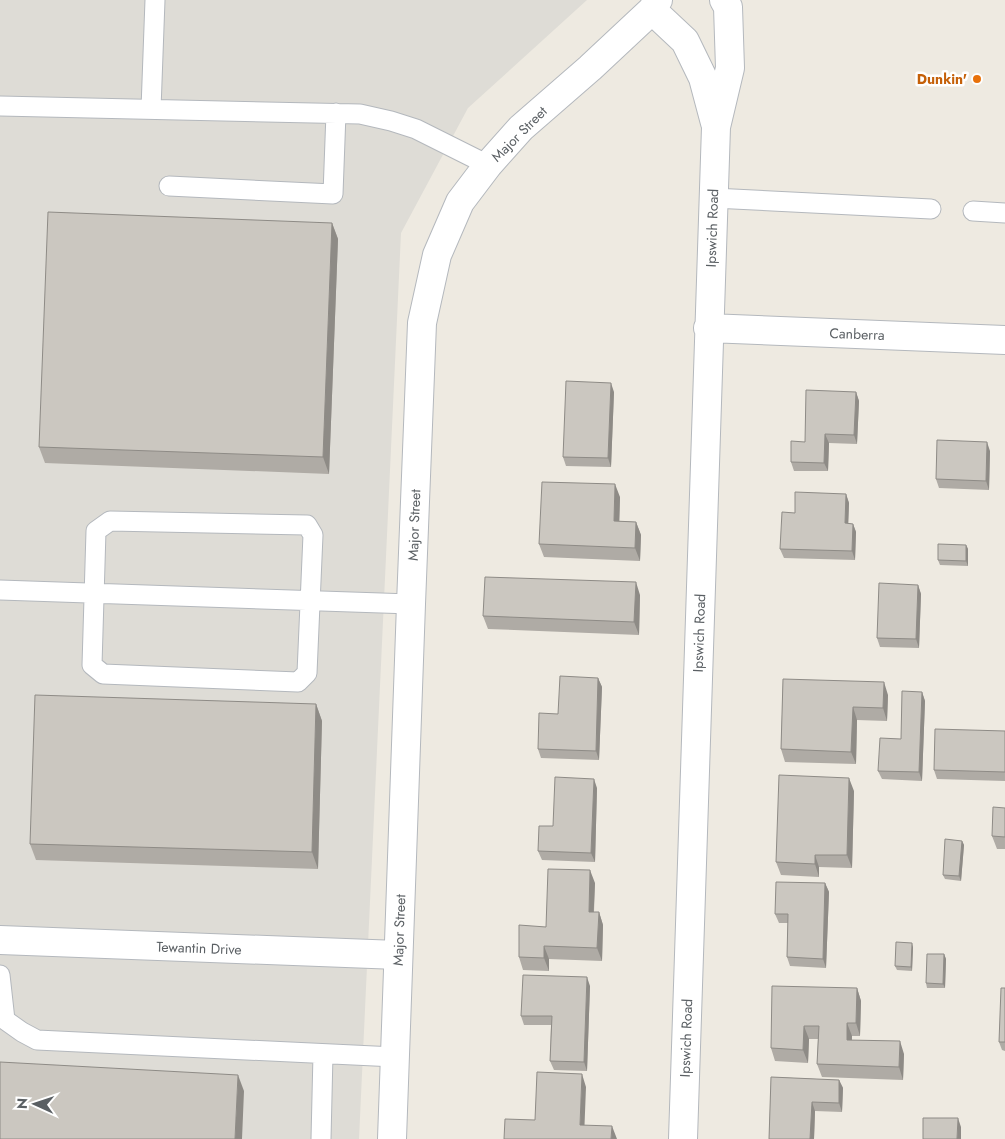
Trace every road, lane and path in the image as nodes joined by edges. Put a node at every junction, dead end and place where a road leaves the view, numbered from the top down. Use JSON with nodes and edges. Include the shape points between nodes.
{"nodes":[{"id":1,"x":155,"y":0,"type":"edge"},
{"id":2,"x":724,"y":0,"type":"edge"},
{"id":3,"x":655,"y":5,"type":"edge"},
{"id":4,"x":0,"y":106,"type":"edge"},
{"id":5,"x":151,"y":109,"type":"junction"},
{"id":6,"x":336,"y":113,"type":"junction"},
{"id":7,"x":716,"y":127,"type":"junction"},
{"id":8,"x":488,"y":165,"type":"junction"},
{"id":9,"x":169,"y":186,"type":"dead end"},
{"id":10,"x":713,"y":198,"type":"junction"},
{"id":11,"x":931,"y":210,"type":"dead end"},
{"id":12,"x":973,"y":211,"type":"dead end"},
{"id":13,"x":1005,"y":212,"type":"edge"},
{"id":14,"x":708,"y":328,"type":"junction"},
{"id":15,"x":1005,"y":340,"type":"edge"},
{"id":16,"x":0,"y":590,"type":"edge"},
{"id":17,"x":94,"y":593,"type":"junction"},
{"id":18,"x":311,"y":601,"type":"junction"},
{"id":19,"x":411,"y":604,"type":"junction"},
{"id":20,"x":0,"y":940,"type":"edge"},
{"id":21,"x":398,"y":955,"type":"junction"},
{"id":22,"x":0,"y":975,"type":"edge"},
{"id":23,"x":323,"y":1054,"type":"junction"},
{"id":24,"x":395,"y":1057,"type":"junction"},
{"id":25,"x":321,"y":1139,"type":"edge"},
{"id":26,"x":392,"y":1139,"type":"edge"},
{"id":27,"x":683,"y":1139,"type":"edge"}],
"edges":[{"from":1,"to":5,"type":"lane"},
{"from":2,"to":7,"type":"street","name":"Ipswich Road","via":[[728,7],[730,68]]},
{"from":3,"to":7,"type":"street","name":"Ipswich Road","via":[[686,41],[703,78]]},
{"from":3,"to":8,"type":"street","name":"Major Street","via":[[521,128]]},
{"from":4,"to":5,"type":"lane"},
{"from":5,"to":6,"type":"lane"},
{"from":6,"to":8,"type":"lane","via":[[360,114],[416,129]]},
{"from":6,"to":9,"type":"lane","via":[[333,194]]},
{"from":7,"to":10,"type":"street","name":"Ipswich Road"},
{"from":8,"to":19,"type":"street","name":"Major Street","via":[[460,202],[437,255],[422,323]]},
{"from":10,"to":11,"type":"lane"},
{"from":10,"to":14,"type":"street","name":"Ipswich Road"},
{"from":12,"to":13,"type":"lane"},
{"from":14,"to":15,"type":"street","name":"Canberra"},
{"from":14,"to":27,"type":"street","name":"Ipswich Road"},
{"from":16,"to":17,"type":"lane"},
{"from":17,"to":18,"type":"lane"},
{"from":17,"to":18,"type":"lane","via":[[96,531],[110,521],[307,526],[313,535]]},
{"from":17,"to":18,"type":"lane","via":[[92,665],[103,674],[298,682],[307,673]]},
{"from":18,"to":19,"type":"lane"},
{"from":19,"to":21,"type":"street","name":"Major Street"},
{"from":20,"to":21,"type":"street","name":"Tewantin Drive"},
{"from":21,"to":24,"type":"street","name":"Major Street"},
{"from":22,"to":23,"type":"lane","via":[[5,1020],[37,1040]]},
{"from":23,"to":24,"type":"lane"},
{"from":23,"to":25,"type":"lane"},
{"from":24,"to":26,"type":"street","name":"Major Street"}]}
